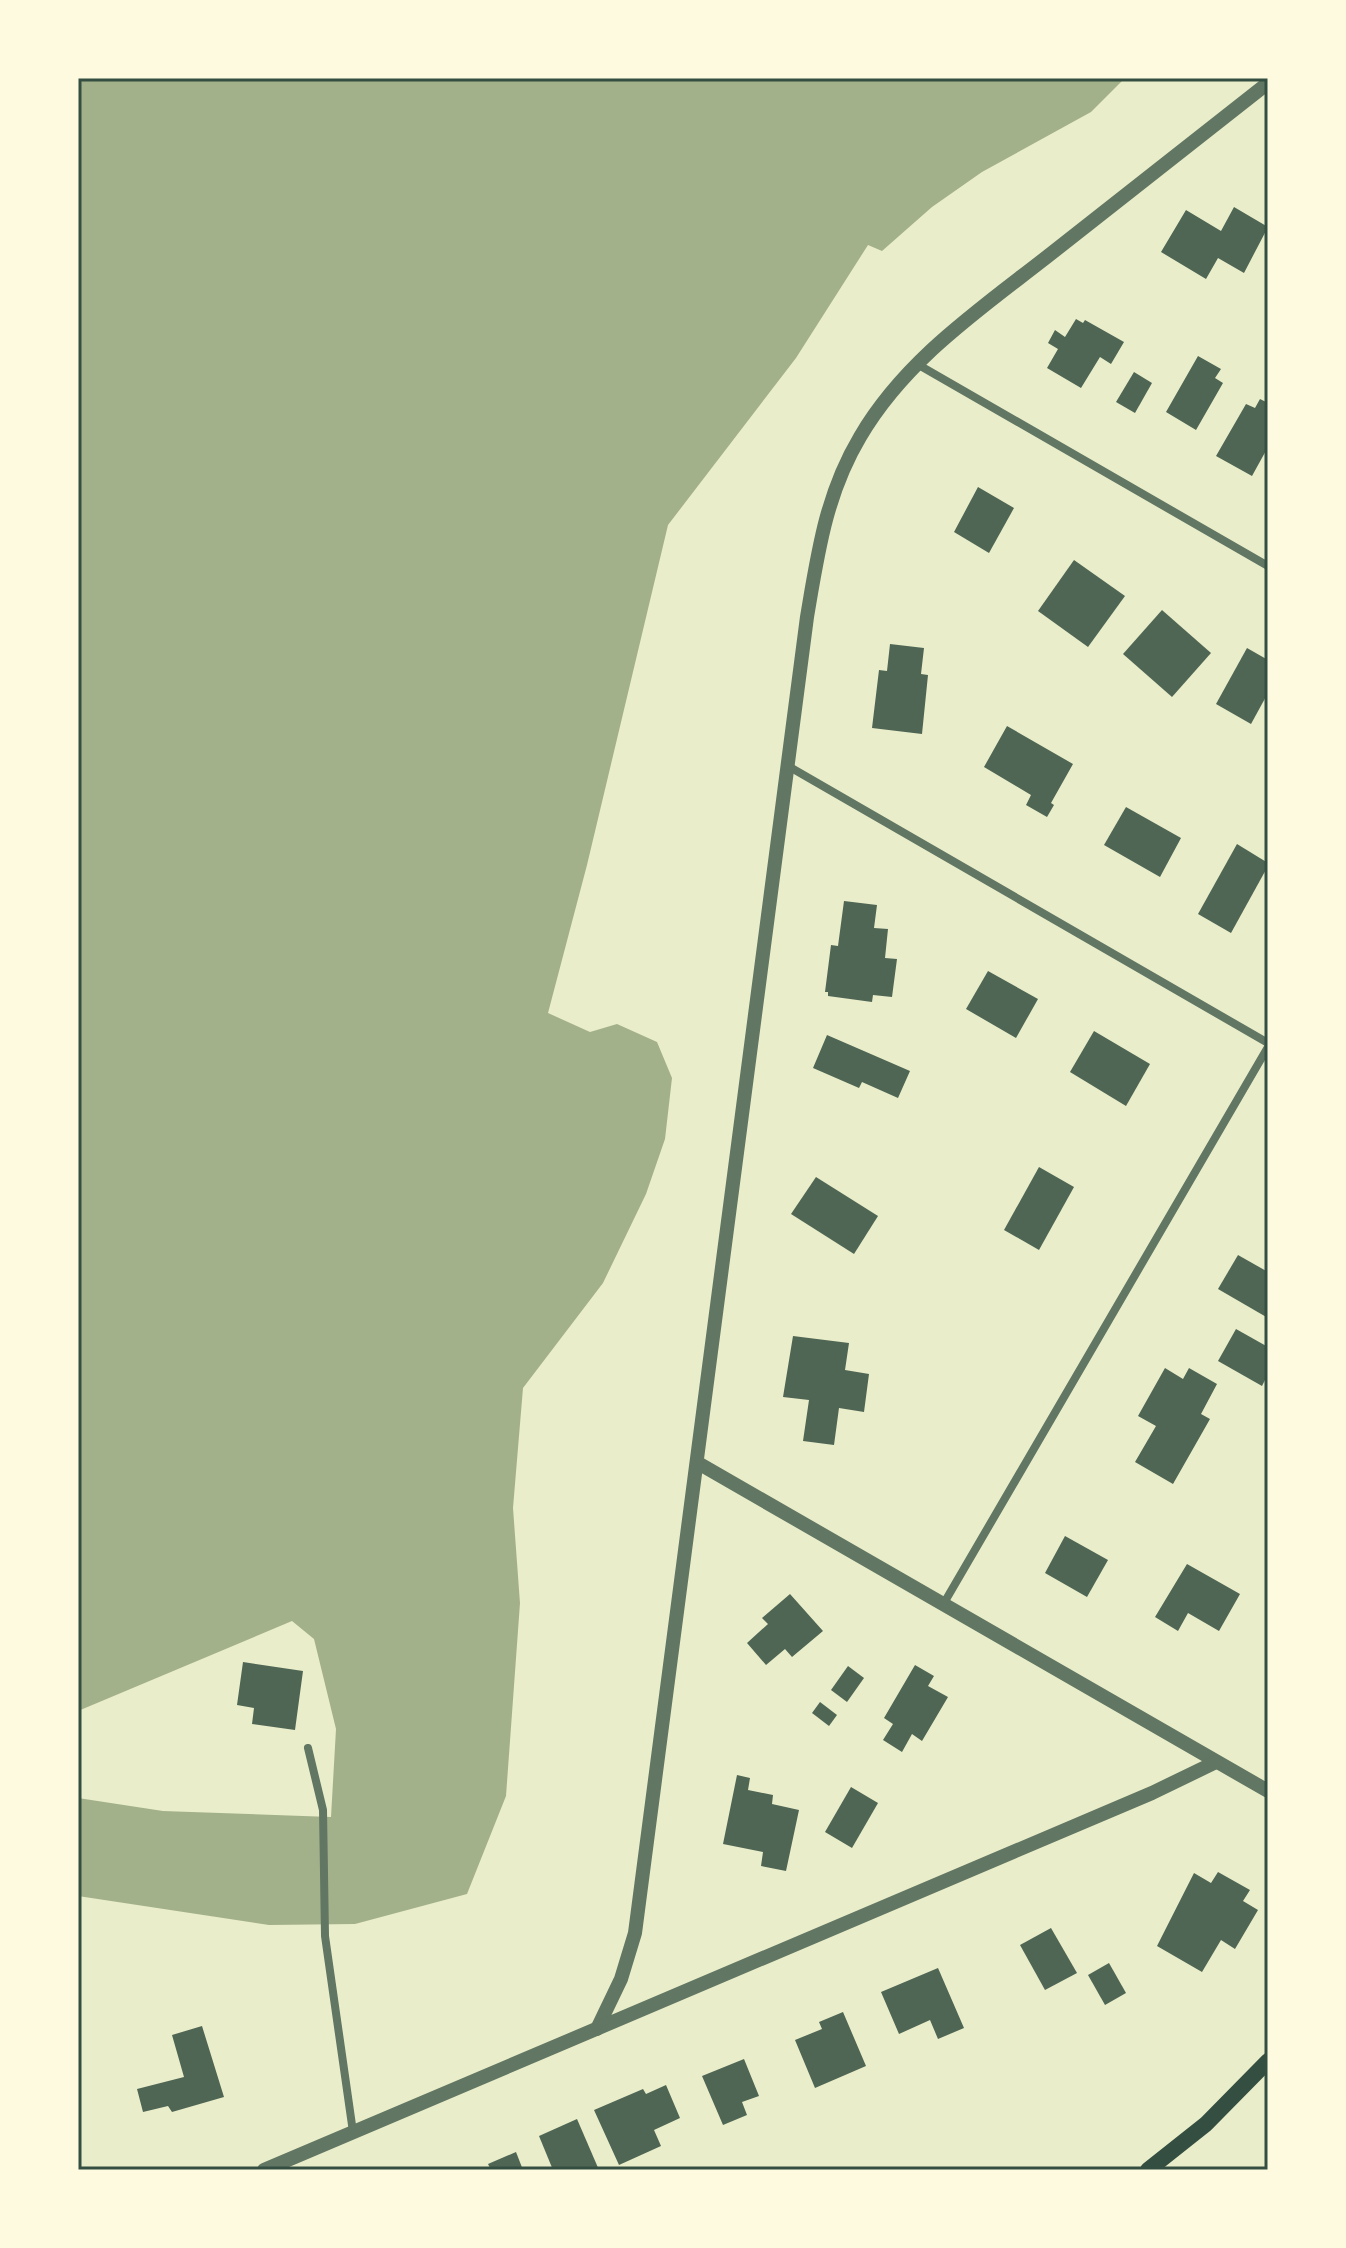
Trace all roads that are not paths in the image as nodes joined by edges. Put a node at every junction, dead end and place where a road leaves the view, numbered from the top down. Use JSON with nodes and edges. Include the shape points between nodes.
{"nodes":[{"id":1,"x":1265,"y":89,"type":"edge"},
{"id":2,"x":916,"y":364,"type":"junction"},
{"id":3,"x":1268,"y":566,"type":"edge"},
{"id":4,"x":787,"y":766,"type":"junction"},
{"id":5,"x":1268,"y":1045,"type":"edge"},
{"id":6,"x":698,"y":1463,"type":"junction"},
{"id":7,"x":944,"y":1603,"type":"junction"},
{"id":8,"x":308,"y":1748,"type":"dead end"},
{"id":9,"x":1216,"y":1762,"type":"junction"},
{"id":10,"x":1268,"y":1791,"type":"edge"},
{"id":11,"x":597,"y":2029,"type":"junction"},
{"id":12,"x":1268,"y":2061,"type":"edge"},
{"id":13,"x":353,"y":2132,"type":"junction"},
{"id":14,"x":264,"y":2170,"type":"edge"},
{"id":15,"x":1148,"y":2170,"type":"edge"}],
"edges":[{"from":1,"to":2,"type":"street"},
{"from":2,"to":3,"type":"street"},
{"from":2,"to":4,"type":"street","via":[[859,438],[834,490],[807,617]]},
{"from":4,"to":5,"type":"street"},
{"from":4,"to":6,"type":"street"},
{"from":5,"to":7,"type":"street"},
{"from":6,"to":7,"type":"street"},
{"from":6,"to":11,"type":"street","via":[[635,1933]]},
{"from":7,"to":9,"type":"street"},
{"from":8,"to":13,"type":"street","via":[[323,1810],[325,1936]]},
{"from":9,"to":10,"type":"street"},
{"from":9,"to":11,"type":"street"},
{"from":11,"to":13,"type":"street"},
{"from":12,"to":15,"type":"main road","via":[[1206,2124]]},
{"from":13,"to":14,"type":"street"}]}
